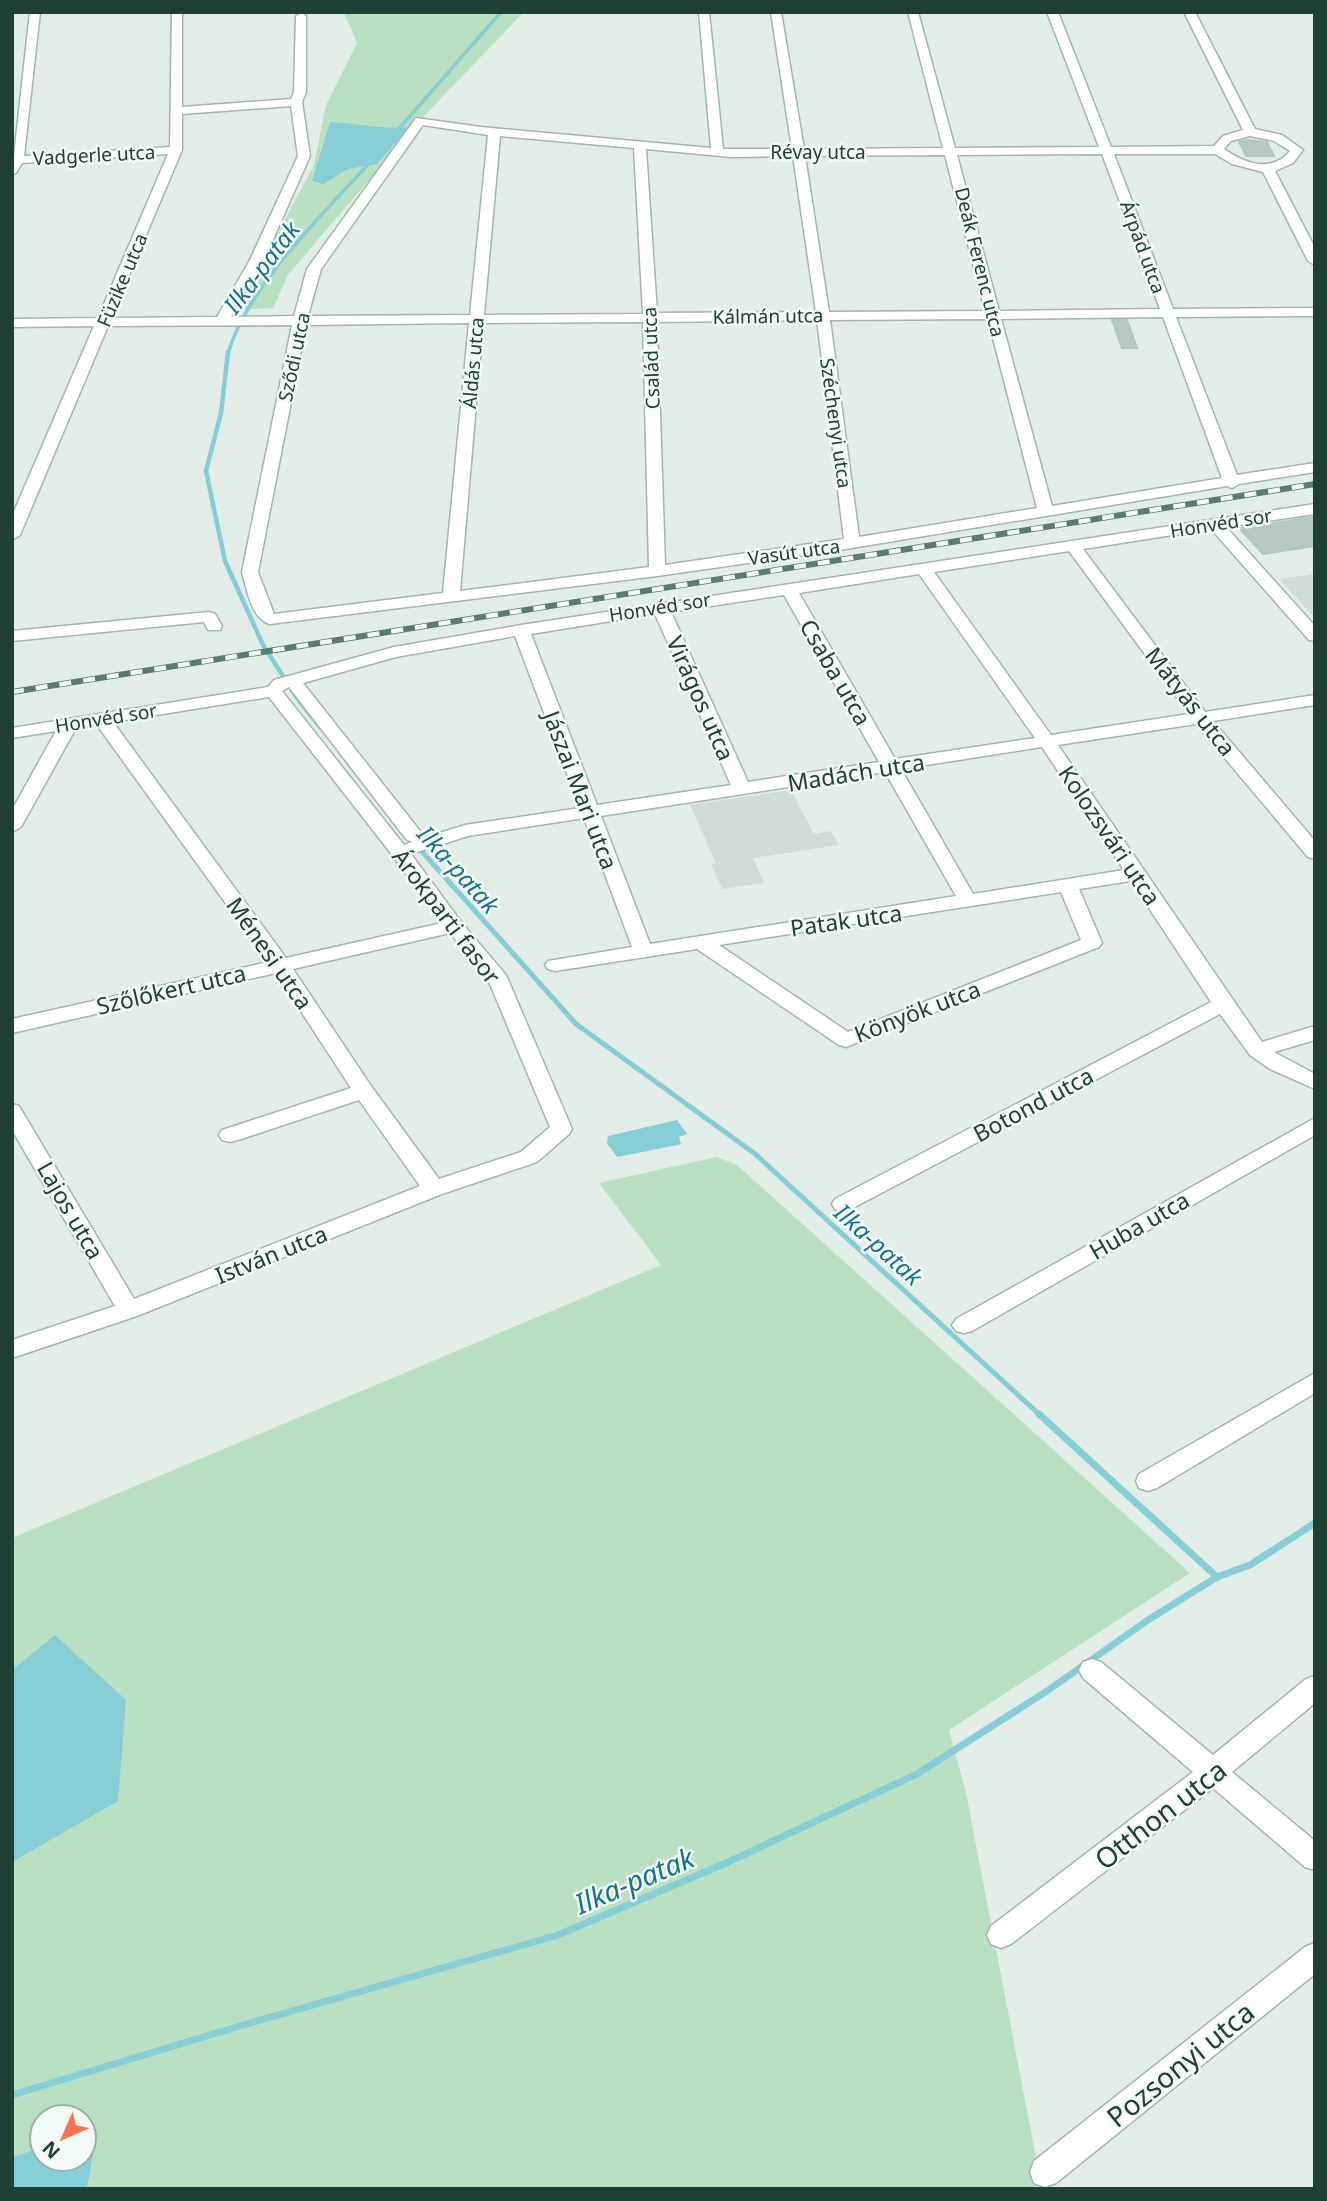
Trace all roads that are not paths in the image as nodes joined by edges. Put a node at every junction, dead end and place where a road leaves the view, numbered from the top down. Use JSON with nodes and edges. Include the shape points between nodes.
{"nodes":[{"id":1,"x":35,"y":12,"type":"edge"},
{"id":2,"x":177,"y":12,"type":"edge"},
{"id":3,"x":704,"y":12,"type":"edge"},
{"id":4,"x":776,"y":12,"type":"edge"},
{"id":5,"x":913,"y":12,"type":"edge"},
{"id":6,"x":1052,"y":12,"type":"edge"},
{"id":7,"x":1189,"y":12,"type":"edge"},
{"id":8,"x":301,"y":16,"type":"dead end"},
{"id":9,"x":296,"y":102,"type":"junction"},
{"id":10,"x":177,"y":110,"type":"junction"},
{"id":11,"x":420,"y":121,"type":"joint"},
{"id":12,"x":494,"y":132,"type":"junction"},
{"id":13,"x":1250,"y":132,"type":"junction"},
{"id":14,"x":640,"y":146,"type":"junction"},
{"id":15,"x":176,"y":150,"type":"junction"},
{"id":16,"x":1218,"y":150,"type":"junction"},
{"id":17,"x":952,"y":151,"type":"junction"},
{"id":18,"x":1107,"y":151,"type":"junction"},
{"id":19,"x":717,"y":152,"type":"junction"},
{"id":20,"x":798,"y":152,"type":"junction"},
{"id":21,"x":14,"y":163,"type":"edge"},
{"id":22,"x":1268,"y":169,"type":"junction"},
{"id":23,"x":1315,"y":261,"type":"edge"},
{"id":24,"x":1315,"y":312,"type":"edge"},
{"id":25,"x":1168,"y":313,"type":"junction"},
{"id":26,"x":821,"y":315,"type":"junction"},
{"id":27,"x":993,"y":315,"type":"junction"},
{"id":28,"x":650,"y":318,"type":"junction"},
{"id":29,"x":478,"y":319,"type":"junction"},
{"id":30,"x":228,"y":321,"type":"junction"},
{"id":31,"x":300,"y":321,"type":"junction"},
{"id":32,"x":12,"y":323,"type":"edge"},
{"id":33,"x":104,"y":324,"type":"junction"},
{"id":34,"x":1315,"y":467,"type":"edge"},
{"id":35,"x":1232,"y":483,"type":"junction"},
{"id":36,"x":1315,"y":509,"type":"edge"},
{"id":37,"x":1046,"y":513,"type":"junction"},
{"id":38,"x":1215,"y":524,"type":"junction"},
{"id":39,"x":12,"y":535,"type":"edge"},
{"id":40,"x":852,"y":543,"type":"junction"},
{"id":41,"x":1072,"y":545,"type":"junction"},
{"id":42,"x":923,"y":568,"type":"junction"},
{"id":43,"x":657,"y":571,"type":"junction"},
{"id":44,"x":788,"y":588,"type":"junction"},
{"id":45,"x":451,"y":594,"type":"junction"},
{"id":46,"x":660,"y":607,"type":"junction"},
{"id":47,"x":270,"y":619,"type":"joint"},
{"id":48,"x":214,"y":626,"type":"dead end"},
{"id":49,"x":521,"y":630,"type":"junction"},
{"id":50,"x":12,"y":636,"type":"edge"},
{"id":51,"x":1315,"y":636,"type":"edge"},
{"id":52,"x":284,"y":684,"type":"junction"},
{"id":53,"x":1315,"y":700,"type":"edge"},
{"id":54,"x":1201,"y":718,"type":"junction"},
{"id":55,"x":102,"y":719,"type":"junction"},
{"id":56,"x":69,"y":724,"type":"junction"},
{"id":57,"x":12,"y":733,"type":"edge"},
{"id":58,"x":1047,"y":742,"type":"junction"},
{"id":59,"x":891,"y":767,"type":"junction"},
{"id":60,"x":742,"y":789,"type":"junction"},
{"id":61,"x":589,"y":813,"type":"junction"},
{"id":62,"x":12,"y":827,"type":"edge"},
{"id":63,"x":414,"y":847,"type":"junction"},
{"id":64,"x":1315,"y":853,"type":"edge"},
{"id":65,"x":1137,"y":874,"type":"junction"},
{"id":66,"x":1067,"y":883,"type":"junction"},
{"id":67,"x":968,"y":901,"type":"junction"},
{"id":68,"x":454,"y":926,"type":"junction"},
{"id":69,"x":699,"y":942,"type":"junction"},
{"id":70,"x":643,"y":950,"type":"junction"},
{"id":71,"x":280,"y":964,"type":"junction"},
{"id":72,"x":555,"y":965,"type":"dead end"},
{"id":73,"x":1223,"y":1004,"type":"junction"},
{"id":74,"x":12,"y":1026,"type":"edge"},
{"id":75,"x":1315,"y":1032,"type":"edge"},
{"id":76,"x":1257,"y":1049,"type":"junction"},
{"id":77,"x":1315,"y":1082,"type":"edge"},
{"id":78,"x":364,"y":1091,"type":"junction"},
{"id":79,"x":12,"y":1111,"type":"edge"},
{"id":80,"x":1315,"y":1125,"type":"edge"},
{"id":81,"x":230,"y":1135,"type":"dead end"},
{"id":82,"x":529,"y":1157,"type":"joint"},
{"id":83,"x":434,"y":1189,"type":"junction"},
{"id":84,"x":843,"y":1204,"type":"dead end"},
{"id":85,"x":129,"y":1310,"type":"junction"},
{"id":86,"x":964,"y":1325,"type":"dead end"},
{"id":87,"x":12,"y":1349,"type":"edge"},
{"id":88,"x":1315,"y":1382,"type":"edge"},
{"id":89,"x":1148,"y":1481,"type":"dead end"},
{"id":90,"x":1092,"y":1670,"type":"dead end"},
{"id":91,"x":1315,"y":1687,"type":"edge"},
{"id":92,"x":1213,"y":1774,"type":"junction"},
{"id":93,"x":1315,"y":1858,"type":"edge"},
{"id":94,"x":1001,"y":1936,"type":"dead end"},
{"id":95,"x":1315,"y":1956,"type":"edge"},
{"id":96,"x":1045,"y":2172,"type":"dead end"}],
"edges":[{"from":1,"to":21,"type":"street"},
{"from":2,"to":10,"type":"street","name":"Füzike utca"},
{"from":3,"to":19,"type":"street"},
{"from":4,"to":20,"type":"street","name":"Széchenyi utca"},
{"from":5,"to":17,"type":"street","name":"Deák Ferenc utca"},
{"from":6,"to":18,"type":"street","name":"Árpád utca"},
{"from":7,"to":13,"type":"street"},
{"from":8,"to":9,"type":"street"},
{"from":9,"to":10,"type":"street"},
{"from":9,"to":30,"type":"street","via":[[304,156]]},
{"from":10,"to":15,"type":"street","name":"Füzike utca"},
{"from":11,"to":12,"type":"street","name":"Révay utca"},
{"from":11,"to":31,"type":"street","name":"Sződi utca","via":[[314,270]]},
{"from":12,"to":14,"type":"street","name":"Révay utca"},
{"from":12,"to":29,"type":"street","name":"Áldás utca"},
{"from":13,"to":16,"type":"street","via":[[1230,136]]},
{"from":13,"to":22,"type":"street","via":[[1304,150],[1282,166]]},
{"from":14,"to":19,"type":"street","name":"Révay utca"},
{"from":14,"to":28,"type":"street","name":"Család utca"},
{"from":15,"to":21,"type":"street","name":"Vadgerle utca"},
{"from":15,"to":33,"type":"street","name":"Füzike utca"},
{"from":16,"to":18,"type":"street","name":"Révay utca"},
{"from":16,"to":22,"type":"street","via":[[1230,160]]},
{"from":17,"to":18,"type":"street","name":"Révay utca"},
{"from":17,"to":20,"type":"street","name":"Révay utca"},
{"from":17,"to":27,"type":"street","name":"Deák Ferenc utca"},
{"from":18,"to":25,"type":"street","name":"Árpád utca"},
{"from":19,"to":20,"type":"street","name":"Révay utca"},
{"from":20,"to":26,"type":"street","name":"Széchenyi utca"},
{"from":22,"to":23,"type":"street"},
{"from":24,"to":25,"type":"street","name":"Kálmán utca"},
{"from":25,"to":27,"type":"street","name":"Kálmán utca"},
{"from":25,"to":35,"type":"street","name":"Árpád utca"},
{"from":26,"to":27,"type":"street","name":"Kálmán utca"},
{"from":26,"to":28,"type":"street","name":"Kálmán utca"},
{"from":26,"to":40,"type":"street","name":"Széchenyi utca"},
{"from":27,"to":37,"type":"street","name":"Deák Ferenc utca"},
{"from":28,"to":29,"type":"street","name":"Kálmán utca"},
{"from":28,"to":43,"type":"street","name":"Család utca"},
{"from":29,"to":31,"type":"street","name":"Kálmán utca"},
{"from":29,"to":45,"type":"street","name":"Áldás utca"},
{"from":30,"to":31,"type":"street","name":"Kálmán utca"},
{"from":30,"to":33,"type":"street","name":"Kálmán utca"},
{"from":31,"to":47,"type":"street","name":"Sződi utca","via":[[250,572],[263,612]]},
{"from":32,"to":33,"type":"street","name":"Kálmán utca"},
{"from":33,"to":39,"type":"street","name":"Füzike utca"},
{"from":34,"to":35,"type":"street","name":"Vasút utca"},
{"from":35,"to":37,"type":"street","name":"Vasút utca"},
{"from":36,"to":38,"type":"street","name":"Honvéd sor"},
{"from":37,"to":40,"type":"street","name":"Vasút utca"},
{"from":38,"to":41,"type":"street","name":"Honvéd sor"},
{"from":38,"to":51,"type":"street"},
{"from":40,"to":43,"type":"street","name":"Vasút utca"},
{"from":41,"to":42,"type":"street","name":"Honvéd sor"},
{"from":41,"to":54,"type":"street","name":"Mátyás utca"},
{"from":42,"to":44,"type":"street","name":"Honvéd sor"},
{"from":42,"to":58,"type":"street","name":"Kolozsvári utca"},
{"from":43,"to":45,"type":"street","name":"Vasút utca"},
{"from":44,"to":46,"type":"street","name":"Honvéd sor"},
{"from":44,"to":59,"type":"street","name":"Csaba utca"},
{"from":45,"to":47,"type":"street","name":"Vasút utca"},
{"from":46,"to":49,"type":"street","name":"Honvéd sor"},
{"from":46,"to":60,"type":"street","name":"Virágos utca"},
{"from":48,"to":50,"type":"street","via":[[209,617]]},
{"from":49,"to":52,"type":"street","name":"Honvéd sor","via":[[394,652]]},
{"from":49,"to":61,"type":"street","name":"Jászai Mari utca"},
{"from":52,"to":55,"type":"street","name":"Honvéd sor"},
{"from":52,"to":63,"type":"street","name":"Árokparti fasor"},
{"from":52,"to":63,"type":"street","name":"Árokparti fasor","via":[[413,835]]},
{"from":53,"to":54,"type":"street","name":"Madách utca"},
{"from":54,"to":58,"type":"street","name":"Madách utca"},
{"from":54,"to":64,"type":"street","name":"Mátyás utca"},
{"from":55,"to":56,"type":"street","name":"Honvéd sor"},
{"from":55,"to":71,"type":"street","name":"Ménesi utca"},
{"from":56,"to":57,"type":"street","name":"Honvéd sor"},
{"from":56,"to":62,"type":"street"},
{"from":58,"to":59,"type":"street","name":"Madách utca"},
{"from":58,"to":65,"type":"street","name":"Kolozsvári utca"},
{"from":59,"to":60,"type":"street","name":"Madách utca"},
{"from":59,"to":67,"type":"street","name":"Csaba utca"},
{"from":60,"to":61,"type":"street","name":"Madách utca"},
{"from":61,"to":63,"type":"street","name":"Madách utca","via":[[465,831]]},
{"from":61,"to":70,"type":"street","name":"Jászai Mari utca"},
{"from":63,"to":68,"type":"street","name":"Árokparti fasor"},
{"from":65,"to":66,"type":"street","name":"Patak utca"},
{"from":65,"to":73,"type":"street","name":"Kolozsvári utca"},
{"from":66,"to":67,"type":"street","name":"Patak utca"},
{"from":66,"to":69,"type":"street","name":"Könyök utca","via":[[1092,943],[846,1040]]},
{"from":67,"to":69,"type":"street","name":"Patak utca"},
{"from":68,"to":71,"type":"street","name":"Szőlőkert utca"},
{"from":68,"to":82,"type":"street","name":"Árokparti fasor","via":[[496,975],[561,1129]]},
{"from":69,"to":70,"type":"street","name":"Patak utca"},
{"from":70,"to":72,"type":"street","name":"Patak utca"},
{"from":71,"to":74,"type":"street","name":"Szőlőkert utca"},
{"from":71,"to":78,"type":"street","name":"Ménesi utca"},
{"from":73,"to":76,"type":"street","name":"Kolozsvári utca"},
{"from":73,"to":84,"type":"street","name":"Botond utca"},
{"from":75,"to":76,"type":"street"},
{"from":76,"to":77,"type":"street","name":"Kolozsvári utca"},
{"from":78,"to":81,"type":"street"},
{"from":78,"to":83,"type":"street","name":"Ménesi utca"},
{"from":79,"to":85,"type":"street","name":"Lajos utca"},
{"from":80,"to":86,"type":"street","name":"Huba utca"},
{"from":82,"to":83,"type":"street","name":"István utca"},
{"from":83,"to":85,"type":"street","name":"István utca"},
{"from":85,"to":87,"type":"street","name":"István utca"},
{"from":88,"to":89,"type":"street"},
{"from":90,"to":92,"type":"street"},
{"from":91,"to":92,"type":"street","name":"Otthon utca"},
{"from":92,"to":93,"type":"street"},
{"from":92,"to":94,"type":"street","name":"Otthon utca"},
{"from":95,"to":96,"type":"street","name":"Pozsonyi utca"}]}
